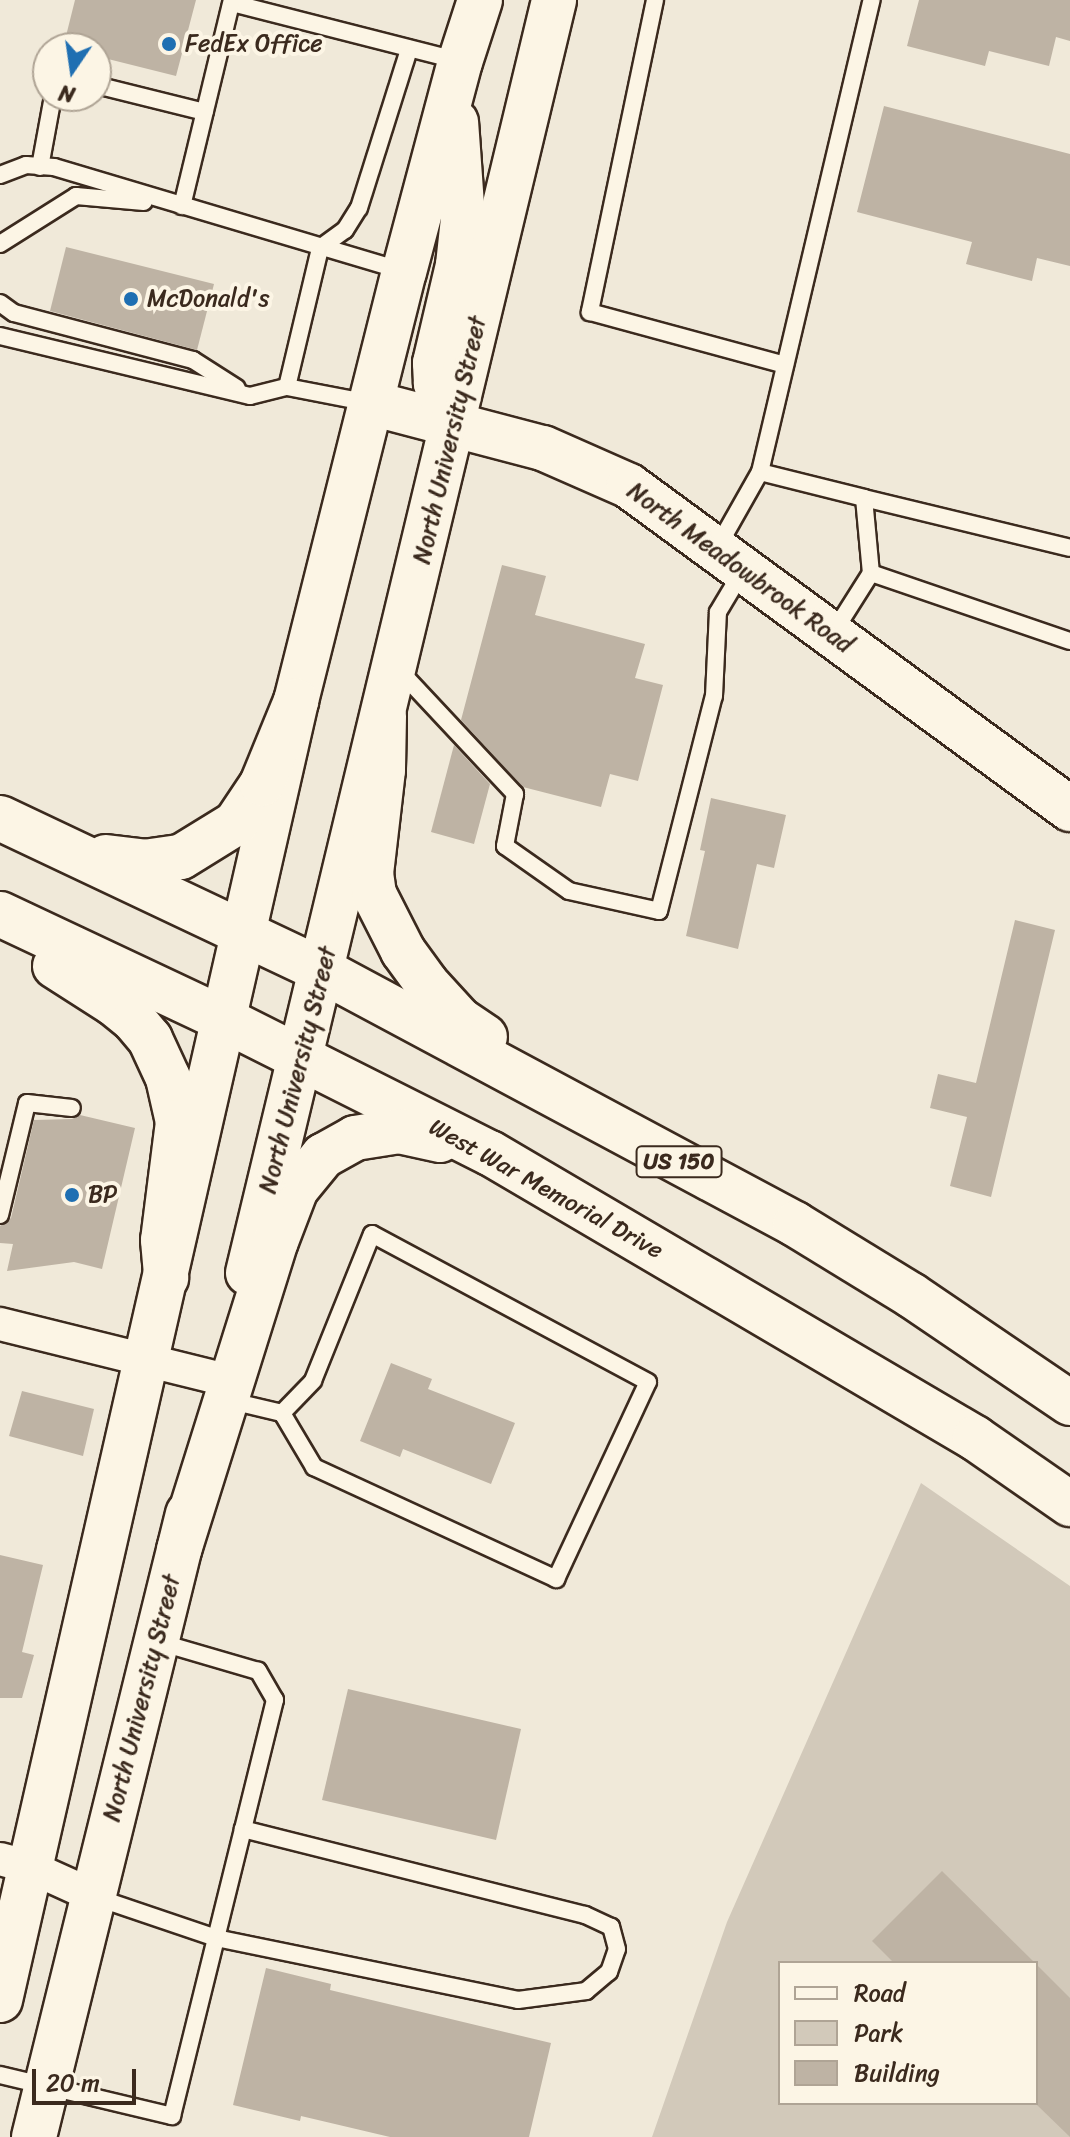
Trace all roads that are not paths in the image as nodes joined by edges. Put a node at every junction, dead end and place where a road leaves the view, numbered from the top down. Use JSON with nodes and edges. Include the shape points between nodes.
{"nodes":[{"id":1,"x":480,"y":0,"type":"edge"},
{"id":2,"x":554,"y":0,"type":"edge"},
{"id":3,"x":655,"y":0,"type":"edge"},
{"id":4,"x":872,"y":0,"type":"edge"},
{"id":5,"x":232,"y":2,"type":"edge"},
{"id":6,"x":409,"y":49,"type":"junction"},
{"id":7,"x":457,"y":75,"type":"junction"},
{"id":8,"x":112,"y":89,"type":"edge"},
{"id":9,"x":50,"y":112,"type":"edge"},
{"id":10,"x":205,"y":112,"type":"junction"},
{"id":11,"x":40,"y":167,"type":"junction"},
{"id":12,"x":0,"y":175,"type":"edge"},
{"id":13,"x":182,"y":206,"type":"junction"},
{"id":14,"x":0,"y":244,"type":"edge"},
{"id":15,"x":320,"y":248,"type":"junction"},
{"id":16,"x":404,"y":272,"type":"junction"},
{"id":17,"x":0,"y":303,"type":"edge"},
{"id":18,"x":0,"y":336,"type":"edge"},
{"id":19,"x":785,"y":365,"type":"junction"},
{"id":20,"x":287,"y":387,"type":"junction"},
{"id":21,"x":250,"y":396,"type":"junction"},
{"id":22,"x":371,"y":403,"type":"junction"},
{"id":23,"x":453,"y":423,"type":"junction"},
{"id":24,"x":760,"y":472,"type":"junction"},
{"id":25,"x":864,"y":498,"type":"junction"},
{"id":26,"x":1070,"y":548,"type":"edge"},
{"id":27,"x":730,"y":559,"type":"junction"},
{"id":28,"x":871,"y":573,"type":"junction"},
{"id":29,"x":832,"y":634,"type":"junction"},
{"id":30,"x":1070,"y":641,"type":"edge"},
{"id":31,"x":396,"y":667,"type":"junction"},
{"id":32,"x":296,"y":701,"type":"junction"},
{"id":33,"x":384,"y":716,"type":"junction"},
{"id":34,"x":1070,"y":809,"type":"edge"},
{"id":35,"x":16,"y":825,"type":"edge"},
{"id":36,"x":0,"y":914,"type":"edge"},
{"id":37,"x":244,"y":932,"type":"junction"},
{"id":38,"x":0,"y":936,"type":"edge"},
{"id":39,"x":323,"y":971,"type":"junction"},
{"id":40,"x":223,"y":1019,"type":"junction"},
{"id":41,"x":301,"y":1057,"type":"junction"},
{"id":42,"x":72,"y":1108,"type":"dead end"},
{"id":43,"x":490,"y":1153,"type":"junction"},
{"id":44,"x":0,"y":1215,"type":"edge"},
{"id":45,"x":795,"y":1224,"type":"junction"},
{"id":46,"x":166,"y":1278,"type":"junction"},
{"id":47,"x":0,"y":1324,"type":"edge"},
{"id":48,"x":148,"y":1361,"type":"junction"},
{"id":49,"x":224,"y":1390,"type":"junction"},
{"id":50,"x":1070,"y":1403,"type":"edge"},
{"id":51,"x":282,"y":1413,"type":"junction"},
{"id":52,"x":1070,"y":1504,"type":"edge"},
{"id":53,"x":156,"y":1642,"type":"junction"},
{"id":54,"x":243,"y":1829,"type":"junction"},
{"id":55,"x":15,"y":1863,"type":"edge"},
{"id":56,"x":94,"y":1896,"type":"junction"},
{"id":57,"x":216,"y":1938,"type":"junction"},
{"id":58,"x":0,"y":2000,"type":"edge"},
{"id":59,"x":0,"y":2075,"type":"edge"},
{"id":60,"x":47,"y":2085,"type":"junction"},
{"id":61,"x":34,"y":2137,"type":"edge"}],
"edges":[{"from":1,"to":7,"type":"main road"},
{"from":2,"to":23,"type":"main road","name":"North University Street"},
{"from":3,"to":19,"type":"lane","via":[[590,312]]},
{"from":4,"to":19,"type":"lane"},
{"from":5,"to":6,"type":"lane"},
{"from":5,"to":10,"type":"lane"},
{"from":6,"to":7,"type":"lane"},
{"from":6,"to":15,"type":"lane","via":[[359,208],[345,230]]},
{"from":7,"to":16,"type":"main road"},
{"from":7,"to":23,"type":"main road","via":[[463,219],[435,363],[442,403]]},
{"from":8,"to":10,"type":"lane"},
{"from":9,"to":11,"type":"lane"},
{"from":10,"to":13,"type":"lane"},
{"from":11,"to":12,"type":"lane","via":[[26,165]]},
{"from":11,"to":13,"type":"lane"},
{"from":13,"to":14,"type":"lane","via":[[76,196]]},
{"from":13,"to":15,"type":"lane"},
{"from":15,"to":16,"type":"lane"},
{"from":15,"to":20,"type":"lane"},
{"from":16,"to":22,"type":"main road"},
{"from":17,"to":21,"type":"lane","via":[[14,313],[193,360]]},
{"from":18,"to":21,"type":"lane"},
{"from":19,"to":24,"type":"lane"},
{"from":20,"to":21,"type":"lane"},
{"from":20,"to":22,"type":"lane"},
{"from":22,"to":23,"type":"main road","name":"North Meadowbrook Road"},
{"from":22,"to":32,"type":"main road"},
{"from":23,"to":27,"type":"main road","name":"North Meadowbrook Road","via":[[591,467],[629,486]]},
{"from":23,"to":31,"type":"main road","name":"North University Street"},
{"from":24,"to":25,"type":"lane"},
{"from":24,"to":27,"type":"lane"},
{"from":25,"to":26,"type":"lane"},
{"from":25,"to":28,"type":"lane"},
{"from":27,"to":29,"type":"main road","name":"North Meadowbrook Road"},
{"from":27,"to":31,"type":"lane","via":[[718,612],[714,696],[659,911],[569,891],[505,846],[515,794]]},
{"from":28,"to":29,"type":"lane"},
{"from":28,"to":30,"type":"lane"},
{"from":29,"to":34,"type":"main road","name":"North Meadowbrook Road"},
{"from":31,"to":33,"type":"main road","name":"North University Street"},
{"from":32,"to":35,"type":"main road","via":[[249,806],[236,823],[192,852],[133,862]]},
{"from":32,"to":37,"type":"main road"},
{"from":33,"to":39,"type":"main road","name":"North University Street"},
{"from":33,"to":45,"type":"main road","via":[[372,883],[383,916],[426,983],[476,1032]]},
{"from":35,"to":37,"type":"main road","number":"US 150"},
{"from":36,"to":40,"type":"main road","name":"West War Memorial Drive"},
{"from":37,"to":39,"type":"main road","number":"US 150"},
{"from":37,"to":40,"type":"main road"},
{"from":38,"to":46,"type":"main road","via":[[113,1003],[150,1039],[168,1078],[178,1122],[163,1240]]},
{"from":39,"to":41,"type":"main road","name":"North University Street"},
{"from":39,"to":45,"type":"main road","number":"US 150"},
{"from":40,"to":41,"type":"main road","name":"West War Memorial Drive"},
{"from":40,"to":46,"type":"main road"},
{"from":41,"to":43,"type":"main road","name":"West War Memorial Drive"},
{"from":41,"to":49,"type":"main road","name":"North University Street"},
{"from":42,"to":44,"type":"lane","via":[[27,1103]]},
{"from":43,"to":49,"type":"main road","via":[[399,1131],[355,1138],[323,1156],[291,1200]]},
{"from":43,"to":52,"type":"main road","name":"West War Memorial Drive","via":[[975,1438]]},
{"from":45,"to":50,"type":"main road","number":"US 150"},
{"from":46,"to":48,"type":"main road"},
{"from":47,"to":48,"type":"street"},
{"from":48,"to":49,"type":"street"},
{"from":48,"to":55,"type":"main road","via":[[51,1764]]},
{"from":49,"to":51,"type":"lane"},
{"from":49,"to":53,"type":"main road","name":"North University Street"},
{"from":51,"to":51,"type":"lane","via":[[314,1467],[556,1579],[648,1382],[372,1234],[313,1381]]},
{"from":53,"to":54,"type":"lane","via":[[258,1671],[269,1685],[275,1700]]},
{"from":53,"to":56,"type":"main road","name":"North University Street"},
{"from":54,"to":57,"type":"lane"},
{"from":54,"to":57,"type":"lane","via":[[585,1915],[611,1927],[617,1949],[609,1972],[586,1991],[518,2000]]},
{"from":55,"to":56,"type":"street"},
{"from":55,"to":58,"type":"main road"},
{"from":56,"to":57,"type":"lane"},
{"from":56,"to":60,"type":"main road","name":"North University Street"},
{"from":57,"to":60,"type":"lane","via":[[172,2116]]},
{"from":59,"to":60,"type":"lane"},
{"from":60,"to":61,"type":"main road","name":"North University Street"}]}
